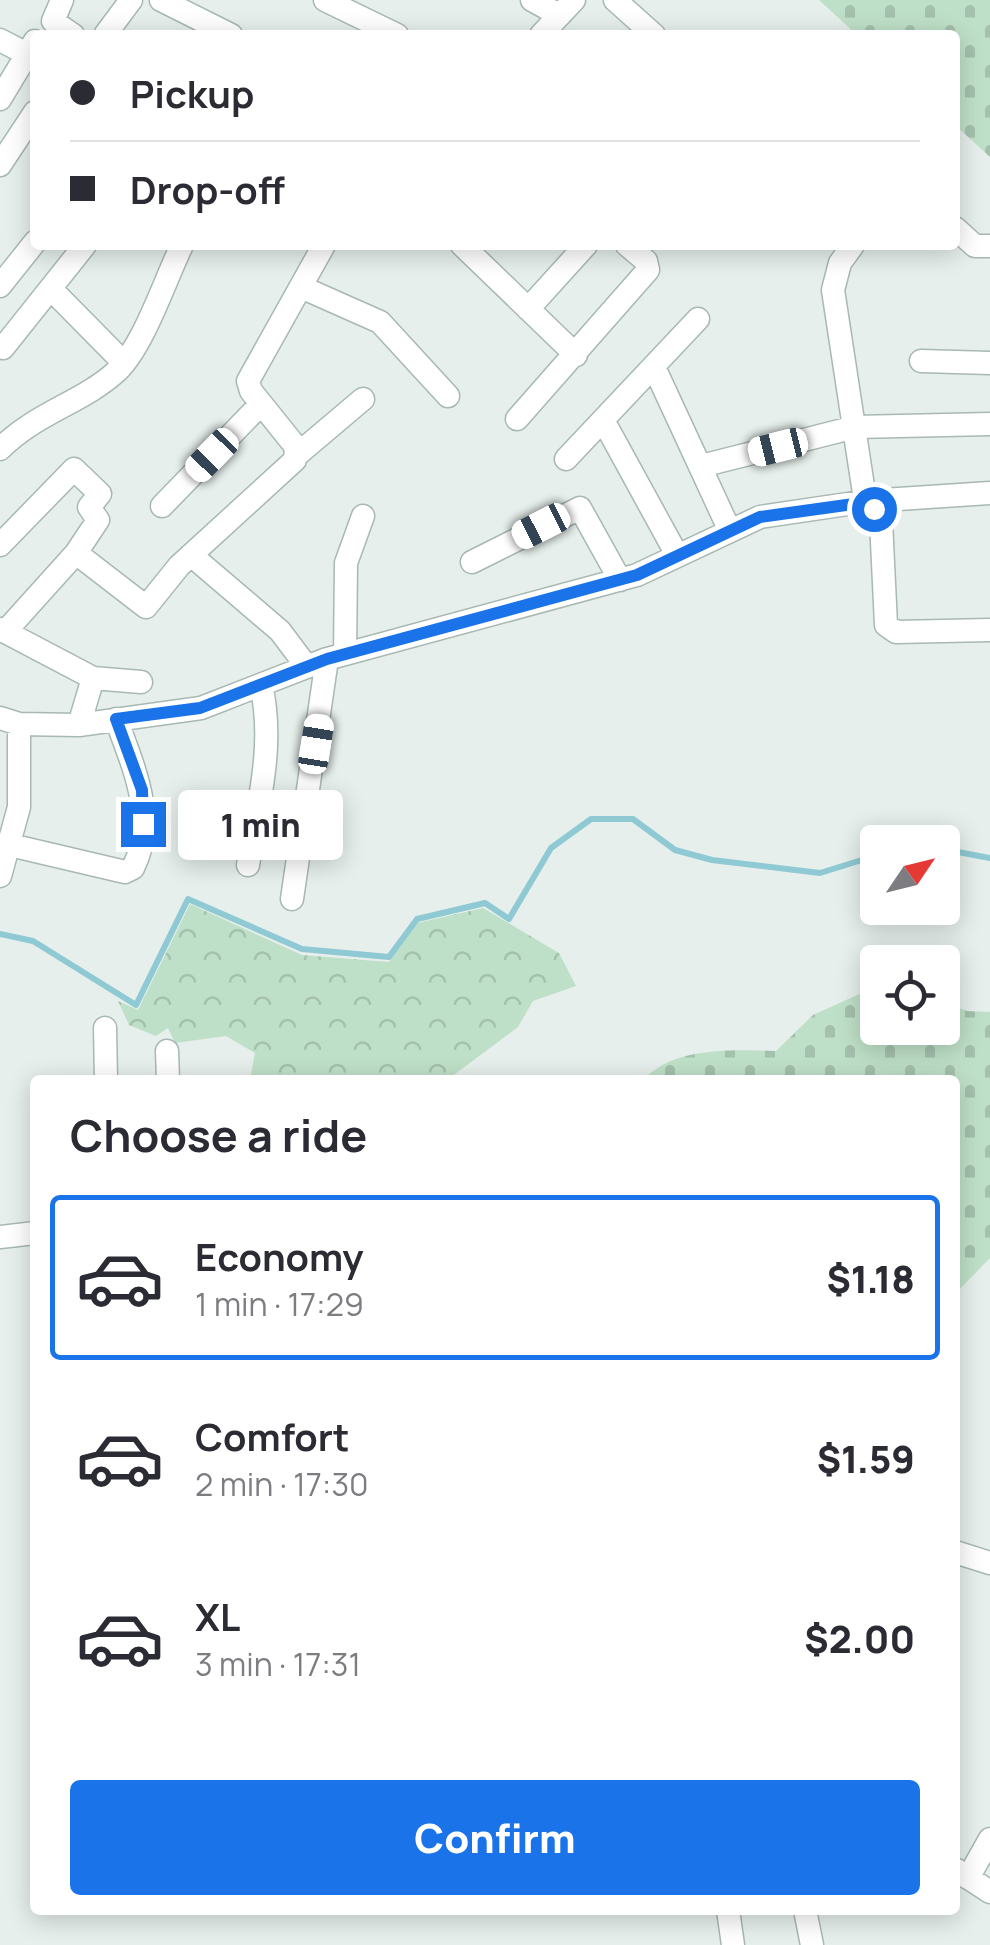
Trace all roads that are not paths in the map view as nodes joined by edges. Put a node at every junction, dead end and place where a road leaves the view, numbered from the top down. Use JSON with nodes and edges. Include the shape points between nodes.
{"nodes":[{"id":1,"x":131,"y":0,"type":"edge"},
{"id":2,"x":161,"y":0,"type":"edge"},
{"id":3,"x":325,"y":0,"type":"edge"},
{"id":4,"x":532,"y":0,"type":"edge"},
{"id":5,"x":615,"y":0,"type":"edge"},
{"id":6,"x":566,"y":8,"type":"edge"},
{"id":7,"x":109,"y":30,"type":"edge"},
{"id":8,"x":221,"y":30,"type":"edge"},
{"id":9,"x":387,"y":30,"type":"edge"},
{"id":10,"x":546,"y":30,"type":"edge"},
{"id":11,"x":648,"y":30,"type":"edge"},
{"id":12,"x":30,"y":33,"type":"edge"},
{"id":13,"x":0,"y":40,"type":"edge"},
{"id":14,"x":30,"y":51,"type":"edge"},
{"id":15,"x":0,"y":99,"type":"edge"},
{"id":16,"x":30,"y":120,"type":"edge"},
{"id":17,"x":0,"y":166,"type":"edge"},
{"id":18,"x":960,"y":232,"type":"edge"},
{"id":19,"x":990,"y":246,"type":"edge"},
{"id":20,"x":30,"y":248,"type":"edge"},
{"id":21,"x":82,"y":250,"type":"edge"},
{"id":22,"x":180,"y":250,"type":"edge"},
{"id":23,"x":321,"y":250,"type":"edge"},
{"id":24,"x":467,"y":250,"type":"edge"},
{"id":25,"x":582,"y":250,"type":"edge"},
{"id":26,"x":633,"y":250,"type":"edge"},
{"id":27,"x":849,"y":250,"type":"edge"},
{"id":28,"x":0,"y":286,"type":"edge"},
{"id":29,"x":301,"y":287,"type":"junction"},
{"id":30,"x":52,"y":290,"type":"junction"},
{"id":31,"x":528,"y":310,"type":"junction"},
{"id":32,"x":698,"y":319,"type":"dead end"},
{"id":33,"x":2,"y":348,"type":"edge"},
{"id":34,"x":576,"y":356,"type":"junction"},
{"id":35,"x":921,"y":362,"type":"dead end"},
{"id":36,"x":990,"y":362,"type":"edge"},
{"id":37,"x":124,"y":363,"type":"junction"},
{"id":38,"x":654,"y":368,"type":"junction"},
{"id":39,"x":448,"y":396,"type":"dead end"},
{"id":40,"x":363,"y":399,"type":"dead end"},
{"id":41,"x":261,"y":404,"type":"junction"},
{"id":42,"x":517,"y":419,"type":"dead end"},
{"id":43,"x":603,"y":420,"type":"junction"},
{"id":44,"x":990,"y":424,"type":"edge"},
{"id":45,"x":855,"y":427,"type":"junction"},
{"id":46,"x":0,"y":449,"type":"edge"},
{"id":47,"x":298,"y":454,"type":"junction"},
{"id":48,"x":566,"y":458,"type":"dead end"},
{"id":49,"x":700,"y":466,"type":"junction"},
{"id":50,"x":990,"y":493,"type":"edge"},
{"id":51,"x":868,"y":502,"type":"junction"},
{"id":52,"x":162,"y":506,"type":"dead end"},
{"id":53,"x":364,"y":516,"type":"dead end"},
{"id":54,"x":729,"y":528,"type":"junction"},
{"id":55,"x":0,"y":545,"type":"edge"},
{"id":56,"x":76,"y":553,"type":"junction"},
{"id":57,"x":191,"y":555,"type":"junction"},
{"id":58,"x":678,"y":555,"type":"junction"},
{"id":59,"x":472,"y":562,"type":"dead end"},
{"id":60,"x":620,"y":580,"type":"junction"},
{"id":61,"x":990,"y":630,"type":"edge"},
{"id":62,"x":3,"y":631,"type":"edge"},
{"id":63,"x":326,"y":660,"type":"junction"},
{"id":64,"x":94,"y":678,"type":"junction"},
{"id":65,"x":141,"y":682,"type":"dead end"},
{"id":66,"x":261,"y":685,"type":"junction"},
{"id":67,"x":116,"y":719,"type":"junction"},
{"id":68,"x":9,"y":721,"type":"edge"},
{"id":69,"x":79,"y":725,"type":"junction"},
{"id":70,"x":10,"y":845,"type":"junction"},
{"id":71,"x":248,"y":865,"type":"dead end"},
{"id":72,"x":0,"y":876,"type":"edge"},
{"id":73,"x":292,"y":899,"type":"dead end"},
{"id":74,"x":106,"y":1028,"type":"dead end"},
{"id":75,"x":167,"y":1052,"type":"dead end"},
{"id":76,"x":106,"y":1075,"type":"edge"},
{"id":77,"x":168,"y":1075,"type":"edge"},
{"id":78,"x":30,"y":1234,"type":"edge"},
{"id":79,"x":0,"y":1237,"type":"edge"},
{"id":80,"x":960,"y":1553,"type":"edge"},
{"id":81,"x":989,"y":1561,"type":"edge"},
{"id":82,"x":990,"y":1840,"type":"edge"},
{"id":83,"x":962,"y":1873,"type":"edge"},
{"id":84,"x":990,"y":1892,"type":"edge"},
{"id":85,"x":729,"y":1915,"type":"edge"},
{"id":86,"x":806,"y":1915,"type":"edge"},
{"id":87,"x":733,"y":1945,"type":"edge"},
{"id":88,"x":812,"y":1945,"type":"edge"}],
"edges":[{"from":1,"to":7,"type":"street"},
{"from":2,"to":8,"type":"street"},
{"from":3,"to":9,"type":"street"},
{"from":4,"to":6,"type":"street"},
{"from":5,"to":11,"type":"street"},
{"from":6,"to":10,"type":"street"},
{"from":12,"to":13,"type":"street"},
{"from":14,"to":15,"type":"street"},
{"from":16,"to":17,"type":"street"},
{"from":18,"to":19,"type":"street","via":[[976,246]]},
{"from":20,"to":28,"type":"street"},
{"from":21,"to":30,"type":"street"},
{"from":22,"to":37,"type":"street"},
{"from":23,"to":29,"type":"street"},
{"from":24,"to":31,"type":"street"},
{"from":25,"to":31,"type":"street"},
{"from":26,"to":34,"type":"street","via":[[648,270]]},
{"from":27,"to":45,"type":"street","via":[[832,290]]},
{"from":29,"to":39,"type":"street","via":[[380,322]]},
{"from":29,"to":41,"type":"street","via":[[248,381]]},
{"from":30,"to":33,"type":"street"},
{"from":30,"to":37,"type":"street"},
{"from":31,"to":34,"type":"street"},
{"from":32,"to":38,"type":"street"},
{"from":34,"to":42,"type":"street"},
{"from":35,"to":36,"type":"street"},
{"from":37,"to":46,"type":"street","via":[[36,417]]},
{"from":38,"to":43,"type":"street"},
{"from":38,"to":49,"type":"street"},
{"from":40,"to":47,"type":"street"},
{"from":41,"to":47,"type":"street"},
{"from":41,"to":52,"type":"street"},
{"from":43,"to":48,"type":"street"},
{"from":43,"to":58,"type":"street"},
{"from":44,"to":45,"type":"street"},
{"from":45,"to":49,"type":"street"},
{"from":45,"to":51,"type":"street"},
{"from":47,"to":57,"type":"street"},
{"from":49,"to":54,"type":"street"},
{"from":50,"to":51,"type":"street"},
{"from":51,"to":54,"type":"street","via":[[760,517]]},
{"from":51,"to":61,"type":"street","via":[[880,521],[888,628]]},
{"from":53,"to":63,"type":"street","via":[[346,563]]},
{"from":54,"to":58,"type":"street"},
{"from":55,"to":56,"type":"street","via":[[74,469],[100,494],[89,507],[98,520]]},
{"from":56,"to":57,"type":"street","via":[[146,607]]},
{"from":56,"to":62,"type":"street"},
{"from":57,"to":63,"type":"street","via":[[280,631]]},
{"from":58,"to":60,"type":"street"},
{"from":59,"to":60,"type":"street","via":[[580,508]]},
{"from":60,"to":63,"type":"street"},
{"from":62,"to":64,"type":"street"},
{"from":63,"to":66,"type":"street"},
{"from":63,"to":73,"type":"street"},
{"from":64,"to":65,"type":"street"},
{"from":64,"to":69,"type":"street"},
{"from":66,"to":67,"type":"street","via":[[200,708]]},
{"from":66,"to":71,"type":"street","via":[[268,744]]},
{"from":67,"to":69,"type":"street"},
{"from":67,"to":70,"type":"street","via":[[142,790],[133,868],[126,872]]},
{"from":68,"to":69,"type":"street"},
{"from":68,"to":70,"type":"street","via":[[19,806]]},
{"from":70,"to":72,"type":"street"},
{"from":74,"to":76,"type":"street"},
{"from":75,"to":77,"type":"street"},
{"from":78,"to":79,"type":"street"},
{"from":80,"to":81,"type":"street"},
{"from":82,"to":83,"type":"street"},
{"from":83,"to":84,"type":"street"},
{"from":85,"to":87,"type":"street"},
{"from":86,"to":88,"type":"street"}]}
